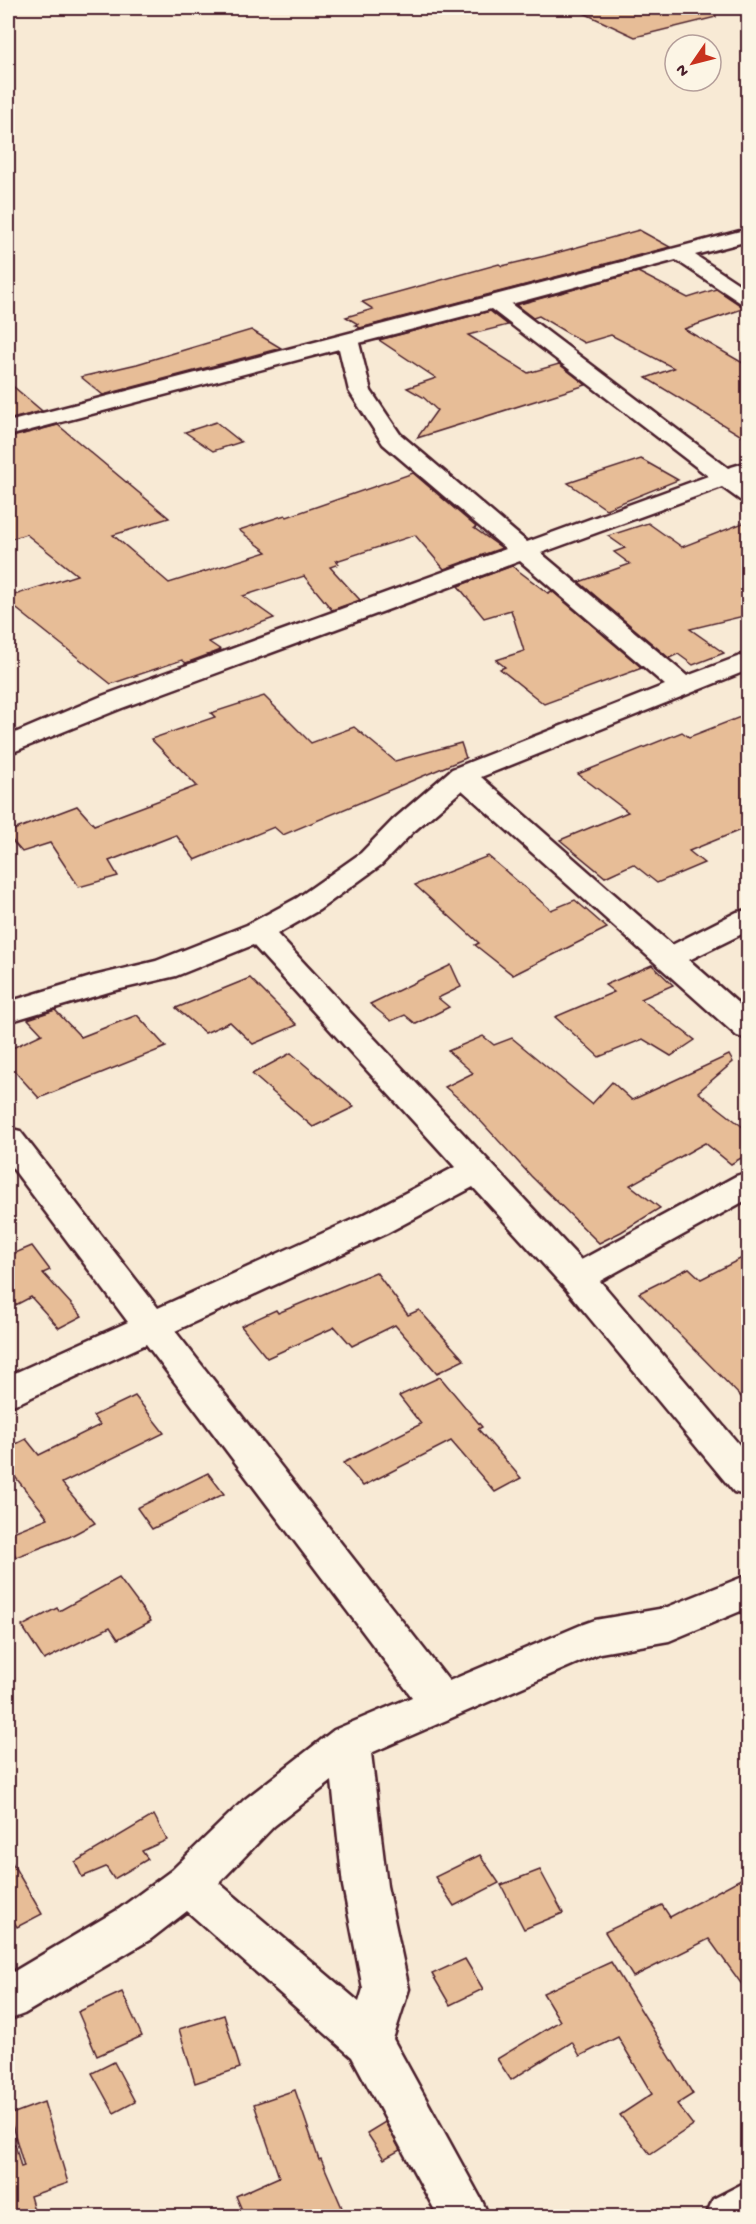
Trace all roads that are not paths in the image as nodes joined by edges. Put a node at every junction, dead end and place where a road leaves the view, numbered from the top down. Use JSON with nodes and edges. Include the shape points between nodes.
{"nodes":[{"id":1,"x":748,"y":235,"type":"edge"},
{"id":2,"x":680,"y":254,"type":"junction"},
{"id":3,"x":748,"y":299,"type":"edge"},
{"id":4,"x":495,"y":302,"type":"junction"},
{"id":5,"x":348,"y":340,"type":"junction"},
{"id":6,"x":8,"y":429,"type":"edge"},
{"id":7,"x":737,"y":473,"type":"edge"},
{"id":8,"x":748,"y":495,"type":"edge"},
{"id":9,"x":521,"y":552,"type":"junction"},
{"id":10,"x":748,"y":661,"type":"edge"},
{"id":11,"x":684,"y":687,"type":"junction"},
{"id":12,"x":8,"y":746,"type":"edge"},
{"id":13,"x":462,"y":775,"type":"junction"},
{"id":14,"x":748,"y":919,"type":"edge"},
{"id":15,"x":258,"y":932,"type":"junction"},
{"id":16,"x":670,"y":958,"type":"junction"},
{"id":17,"x":8,"y":1012,"type":"edge"},
{"id":18,"x":748,"y":1029,"type":"edge"},
{"id":19,"x":8,"y":1139,"type":"edge"},
{"id":20,"x":477,"y":1170,"type":"junction"},
{"id":21,"x":748,"y":1184,"type":"edge"},
{"id":22,"x":577,"y":1278,"type":"junction"},
{"id":23,"x":150,"y":1326,"type":"junction"},
{"id":24,"x":8,"y":1392,"type":"edge"},
{"id":25,"x":748,"y":1481,"type":"edge"},
{"id":26,"x":748,"y":1590,"type":"edge"},
{"id":27,"x":441,"y":1703,"type":"junction"},
{"id":28,"x":349,"y":1743,"type":"junction"},
{"id":29,"x":188,"y":1884,"type":"junction"},
{"id":30,"x":8,"y":1999,"type":"edge"},
{"id":31,"x":369,"y":2041,"type":"junction"},
{"id":32,"x":748,"y":2206,"type":"edge"},
{"id":33,"x":464,"y":2217,"type":"edge"},
{"id":34,"x":730,"y":2217,"type":"edge"}],
"edges":[{"from":1,"to":2,"type":"street"},
{"from":2,"to":3,"type":"street"},
{"from":2,"to":4,"type":"street"},
{"from":4,"to":5,"type":"street"},
{"from":4,"to":7,"type":"street"},
{"from":5,"to":6,"type":"street"},
{"from":5,"to":9,"type":"street","via":[[360,391],[391,439]]},
{"from":7,"to":8,"type":"street"},
{"from":7,"to":9,"type":"street"},
{"from":9,"to":11,"type":"street"},
{"from":9,"to":12,"type":"street","via":[[112,702]]},
{"from":10,"to":11,"type":"street"},
{"from":11,"to":13,"type":"street"},
{"from":13,"to":15,"type":"street","via":[[371,859],[309,904]]},
{"from":13,"to":16,"type":"street"},
{"from":14,"to":16,"type":"street"},
{"from":15,"to":17,"type":"street","via":[[165,969]]},
{"from":15,"to":20,"type":"street"},
{"from":16,"to":18,"type":"street"},
{"from":19,"to":23,"type":"street"},
{"from":20,"to":22,"type":"street"},
{"from":20,"to":23,"type":"street","via":[[375,1224]]},
{"from":21,"to":22,"type":"street"},
{"from":22,"to":25,"type":"street"},
{"from":23,"to":24,"type":"street"},
{"from":23,"to":27,"type":"street"},
{"from":26,"to":27,"type":"street","via":[[669,1624],[595,1637]]},
{"from":27,"to":28,"type":"street"},
{"from":28,"to":29,"type":"street","via":[[260,1813]]},
{"from":28,"to":31,"type":"street","via":[[365,1886],[386,1989]]},
{"from":29,"to":30,"type":"street","via":[[135,1924]]},
{"from":29,"to":31,"type":"street"},
{"from":31,"to":33,"type":"street"},
{"from":32,"to":34,"type":"street"}]}
